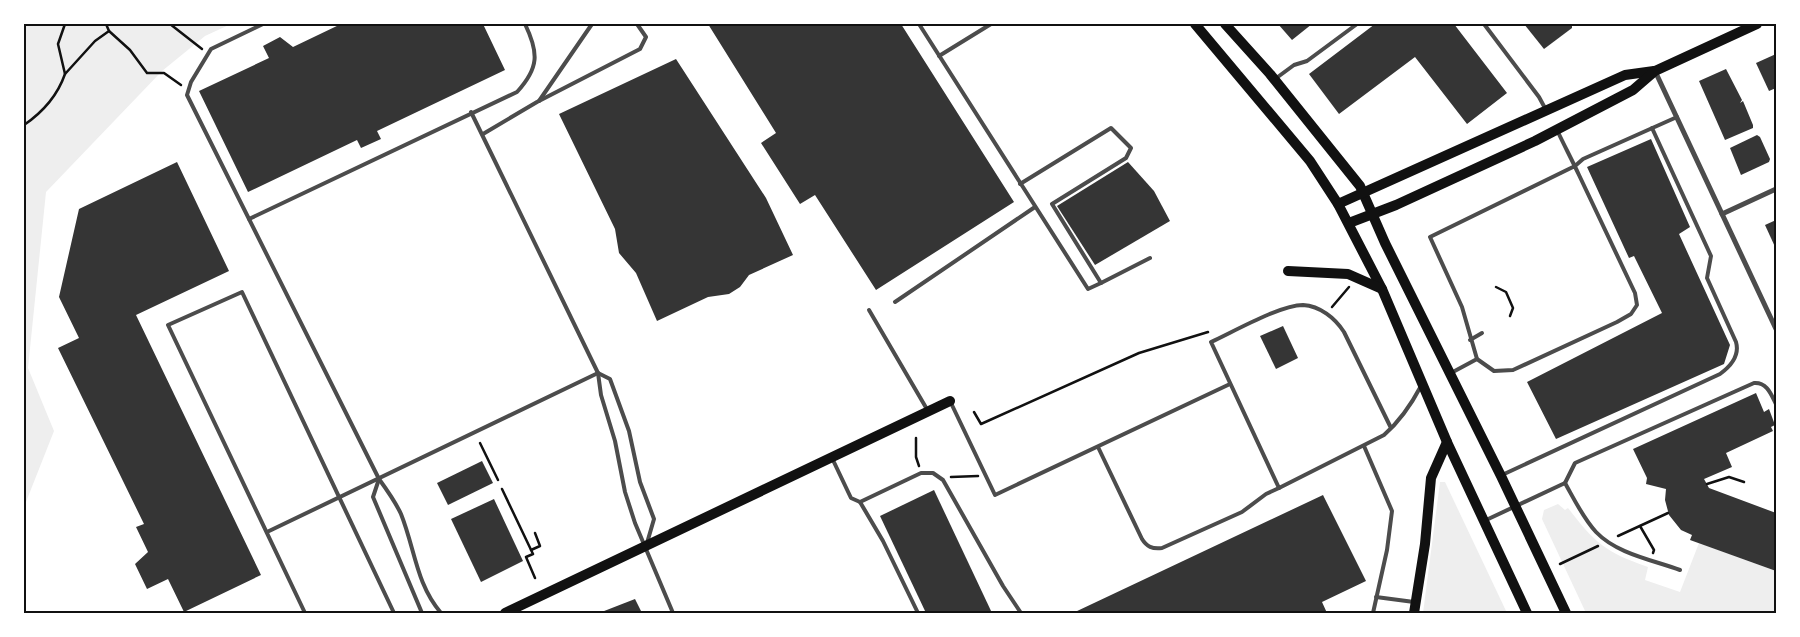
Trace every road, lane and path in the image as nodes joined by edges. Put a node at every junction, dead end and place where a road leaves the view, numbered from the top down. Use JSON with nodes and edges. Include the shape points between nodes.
{"nodes":[{"id":1,"x":65,"y":24,"type":"edge"},
{"id":2,"x":106,"y":24,"type":"edge"},
{"id":3,"x":170,"y":24,"type":"edge"},
{"id":4,"x":263,"y":24,"type":"edge"},
{"id":5,"x":525,"y":24,"type":"edge"},
{"id":6,"x":592,"y":24,"type":"edge"},
{"id":7,"x":637,"y":24,"type":"edge"},
{"id":8,"x":919,"y":24,"type":"edge"},
{"id":9,"x":992,"y":24,"type":"edge"},
{"id":10,"x":1195,"y":24,"type":"edge"},
{"id":11,"x":1225,"y":24,"type":"edge"},
{"id":12,"x":1357,"y":24,"type":"edge"},
{"id":13,"x":1484,"y":24,"type":"edge"},
{"id":14,"x":1757,"y":24,"type":"edge"},
{"id":15,"x":109,"y":31,"type":"junction"},
{"id":16,"x":208,"y":53,"type":"junction"},
{"id":17,"x":939,"y":56,"type":"junction"},
{"id":18,"x":1655,"y":71,"type":"junction"},
{"id":19,"x":65,"y":74,"type":"junction"},
{"id":20,"x":1274,"y":79,"type":"junction"},
{"id":21,"x":188,"y":90,"type":"junction"},
{"id":22,"x":537,"y":102,"type":"junction"},
{"id":23,"x":1546,"y":110,"type":"junction"},
{"id":24,"x":471,"y":112,"type":"junction"},
{"id":25,"x":1677,"y":118,"type":"junction"},
{"id":26,"x":24,"y":125,"type":"edge"},
{"id":27,"x":1652,"y":128,"type":"junction"},
{"id":28,"x":1557,"y":130,"type":"junction"},
{"id":29,"x":483,"y":134,"type":"junction"},
{"id":30,"x":1575,"y":166,"type":"junction"},
{"id":31,"x":1020,"y":184,"type":"junction"},
{"id":32,"x":1776,"y":189,"type":"edge"},
{"id":33,"x":1363,"y":193,"type":"junction"},
{"id":34,"x":1338,"y":204,"type":"junction"},
{"id":35,"x":1035,"y":207,"type":"junction"},
{"id":36,"x":1373,"y":213,"type":"junction"},
{"id":37,"x":1722,"y":214,"type":"junction"},
{"id":38,"x":249,"y":219,"type":"junction"},
{"id":39,"x":1349,"y":223,"type":"junction"},
{"id":40,"x":1150,"y":258,"type":"dead end"},
{"id":41,"x":1288,"y":271,"type":"dead end"},
{"id":42,"x":1102,"y":283,"type":"junction"},
{"id":43,"x":1352,"y":284,"type":"dead end"},
{"id":44,"x":1496,"y":287,"type":"dead end"},
{"id":45,"x":1382,"y":289,"type":"junction"},
{"id":46,"x":895,"y":302,"type":"dead end"},
{"id":47,"x":1332,"y":308,"type":"dead end"},
{"id":48,"x":869,"y":310,"type":"dead end"},
{"id":49,"x":1510,"y":316,"type":"dead end"},
{"id":50,"x":1776,"y":329,"type":"edge"},
{"id":51,"x":1213,"y":330,"type":"dead end"},
{"id":52,"x":1482,"y":333,"type":"dead end"},
{"id":53,"x":1470,"y":340,"type":"junction"},
{"id":54,"x":1477,"y":359,"type":"junction"},
{"id":55,"x":598,"y":374,"type":"junction"},
{"id":56,"x":1449,"y":374,"type":"junction"},
{"id":57,"x":1423,"y":383,"type":"junction"},
{"id":58,"x":1230,"y":384,"type":"junction"},
{"id":59,"x":950,"y":401,"type":"joint"},
{"id":60,"x":1776,"y":404,"type":"edge"},
{"id":61,"x":928,"y":411,"type":"junction"},
{"id":62,"x":974,"y":412,"type":"dead end"},
{"id":63,"x":1391,"y":428,"type":"junction"},
{"id":64,"x":916,"y":438,"type":"dead end"},
{"id":65,"x":1447,"y":442,"type":"junction"},
{"id":66,"x":480,"y":443,"type":"dead end"},
{"id":67,"x":1364,"y":446,"type":"junction"},
{"id":68,"x":1098,"y":447,"type":"junction"},
{"id":69,"x":916,"y":457,"type":"dead end"},
{"id":70,"x":832,"y":458,"type":"junction"},
{"id":71,"x":985,"y":473,"type":"junction"},
{"id":72,"x":1501,"y":476,"type":"junction"},
{"id":73,"x":379,"y":479,"type":"junction"},
{"id":74,"x":498,"y":480,"type":"dead end"},
{"id":75,"x":943,"y":480,"type":"junction"},
{"id":76,"x":1565,"y":482,"type":"junction"},
{"id":77,"x":1744,"y":482,"type":"dead end"},
{"id":78,"x":1707,"y":484,"type":"dead end"},
{"id":79,"x":1279,"y":488,"type":"junction"},
{"id":80,"x":502,"y":489,"type":"dead end"},
{"id":81,"x":340,"y":497,"type":"junction"},
{"id":82,"x":860,"y":502,"type":"junction"},
{"id":83,"x":1515,"y":506,"type":"junction"},
{"id":84,"x":1668,"y":513,"type":"dead end"},
{"id":85,"x":1484,"y":521,"type":"junction"},
{"id":86,"x":1640,"y":526,"type":"junction"},
{"id":87,"x":267,"y":532,"type":"junction"},
{"id":88,"x":535,"y":533,"type":"dead end"},
{"id":89,"x":1618,"y":536,"type":"dead end"},
{"id":90,"x":1599,"y":545,"type":"dead end"},
{"id":91,"x":646,"y":546,"type":"junction"},
{"id":92,"x":531,"y":550,"type":"junction"},
{"id":93,"x":1654,"y":550,"type":"dead end"},
{"id":94,"x":1560,"y":564,"type":"dead end"},
{"id":95,"x":1680,"y":570,"type":"dead end"},
{"id":96,"x":535,"y":578,"type":"dead end"},
{"id":97,"x":1376,"y":597,"type":"junction"},
{"id":98,"x":1416,"y":602,"type":"junction"},
{"id":99,"x":305,"y":613,"type":"edge"},
{"id":100,"x":394,"y":613,"type":"edge"},
{"id":101,"x":422,"y":613,"type":"edge"},
{"id":102,"x":441,"y":613,"type":"edge"},
{"id":103,"x":505,"y":613,"type":"edge"},
{"id":104,"x":674,"y":613,"type":"edge"},
{"id":105,"x":918,"y":613,"type":"edge"},
{"id":106,"x":1021,"y":613,"type":"edge"},
{"id":107,"x":1373,"y":613,"type":"edge"},
{"id":108,"x":1414,"y":613,"type":"edge"},
{"id":109,"x":1527,"y":613,"type":"edge"},
{"id":110,"x":1566,"y":613,"type":"edge"}],
"edges":[{"from":1,"to":19,"type":"path","via":[[58,44]]},
{"from":2,"to":15,"type":"path"},
{"from":3,"to":16,"type":"path"},
{"from":4,"to":16,"type":"lane"},
{"from":5,"to":24,"type":"lane","via":[[535,52],[535,65],[528,80],[517,92]]},
{"from":6,"to":22,"type":"lane"},
{"from":7,"to":22,"type":"lane","via":[[646,37],[640,49]]},
{"from":8,"to":17,"type":"lane"},
{"from":9,"to":17,"type":"lane"},
{"from":10,"to":34,"type":"main road","via":[[1310,161]]},
{"from":11,"to":20,"type":"main road"},
{"from":12,"to":20,"type":"lane","via":[[1307,61]]},
{"from":13,"to":23,"type":"lane","via":[[1540,96]]},
{"from":14,"to":18,"type":"main road"},
{"from":15,"to":19,"type":"path","via":[[94,41]]},
{"from":15,"to":21,"type":"path","via":[[130,50],[147,73],[164,73]]},
{"from":16,"to":21,"type":"lane"},
{"from":17,"to":31,"type":"lane"},
{"from":18,"to":23,"type":"main road","via":[[1625,75]]},
{"from":18,"to":25,"type":"street"},
{"from":18,"to":28,"type":"main road","via":[[1633,90]]},
{"from":19,"to":26,"type":"path","via":[[42,112]]},
{"from":20,"to":33,"type":"main road","via":[[1350,171]]},
{"from":21,"to":38,"type":"lane","via":[[187,95]]},
{"from":22,"to":29,"type":"lane"},
{"from":23,"to":33,"type":"main road"},
{"from":24,"to":29,"type":"lane"},
{"from":24,"to":38,"type":"lane"},
{"from":25,"to":27,"type":"lane"},
{"from":25,"to":37,"type":"street"},
{"from":27,"to":30,"type":"lane","via":[[1583,159]]},
{"from":27,"to":72,"type":"lane","via":[[1711,256],[1707,278],[1736,342],[1735,358],[1720,374]]},
{"from":28,"to":30,"type":"lane"},
{"from":28,"to":36,"type":"main road"},
{"from":29,"to":55,"type":"lane"},
{"from":30,"to":53,"type":"lane","via":[[1430,237],[1462,307]]},
{"from":30,"to":54,"type":"lane","via":[[1635,293],[1634,311],[1617,322],[1507,372],[1488,369]]},
{"from":31,"to":35,"type":"lane"},
{"from":31,"to":42,"type":"lane","via":[[1111,128],[1125,140],[1131,148],[1126,158],[1052,204]]},
{"from":32,"to":37,"type":"street"},
{"from":33,"to":34,"type":"main road"},
{"from":33,"to":36,"type":"main road"},
{"from":34,"to":39,"type":"main road"},
{"from":35,"to":42,"type":"lane","via":[[1088,289]]},
{"from":35,"to":46,"type":"lane"},
{"from":36,"to":39,"type":"main road"},
{"from":36,"to":56,"type":"main road"},
{"from":37,"to":50,"type":"street"},
{"from":38,"to":73,"type":"lane"},
{"from":39,"to":45,"type":"main road"},
{"from":40,"to":42,"type":"lane"},
{"from":41,"to":45,"type":"main road","via":[[1348,274]]},
{"from":43,"to":47,"type":"path"},
{"from":44,"to":49,"type":"path","via":[[1506,292],[1513,308]]},
{"from":45,"to":57,"type":"main road"},
{"from":48,"to":61,"type":"lane"},
{"from":51,"to":62,"type":"path","via":[[1139,353],[981,424]]},
{"from":52,"to":53,"type":"lane"},
{"from":53,"to":54,"type":"lane"},
{"from":54,"to":56,"type":"lane"},
{"from":55,"to":73,"type":"lane"},
{"from":55,"to":91,"type":"lane","via":[[625,492]]},
{"from":55,"to":91,"type":"lane","via":[[610,379],[629,431],[638,473],[654,519]]},
{"from":56,"to":72,"type":"main road"},
{"from":57,"to":63,"type":"lane"},
{"from":57,"to":65,"type":"main road"},
{"from":58,"to":63,"type":"lane","via":[[1211,342],[1282,310],[1310,306],[1326,313],[1339,325]]},
{"from":58,"to":68,"type":"lane"},
{"from":58,"to":79,"type":"lane"},
{"from":59,"to":61,"type":"main road"},
{"from":59,"to":71,"type":"lane"},
{"from":60,"to":76,"type":"lane","via":[[1768,388],[1754,384],[1575,464]]},
{"from":61,"to":70,"type":"main road"},
{"from":63,"to":67,"type":"lane"},
{"from":64,"to":69,"type":"path"},
{"from":65,"to":85,"type":"main road"},
{"from":65,"to":98,"type":"main road","via":[[1430,478],[1428,522]]},
{"from":66,"to":74,"type":"path"},
{"from":67,"to":79,"type":"lane"},
{"from":67,"to":97,"type":"lane","via":[[1392,511]]},
{"from":68,"to":71,"type":"lane","via":[[996,495]]},
{"from":68,"to":79,"type":"lane","via":[[1142,539],[1155,549],[1242,512]]},
{"from":70,"to":82,"type":"lane","via":[[851,498]]},
{"from":70,"to":91,"type":"main road"},
{"from":71,"to":75,"type":"path","via":[[974,478],[953,476]]},
{"from":72,"to":83,"type":"main road"},
{"from":73,"to":81,"type":"lane"},
{"from":73,"to":101,"type":"lane","via":[[373,497]]},
{"from":73,"to":102,"type":"lane","via":[[401,514],[415,566],[427,594]]},
{"from":75,"to":82,"type":"lane","via":[[934,473],[921,473]]},
{"from":75,"to":106,"type":"lane"},
{"from":76,"to":83,"type":"lane"},
{"from":76,"to":95,"type":"lane","via":[[1589,524],[1604,539],[1622,550]]},
{"from":77,"to":78,"type":"path","via":[[1729,477]]},
{"from":80,"to":92,"type":"path"},
{"from":81,"to":87,"type":"lane"},
{"from":81,"to":87,"type":"lane","via":[[242,292],[168,325]]},
{"from":81,"to":100,"type":"lane"},
{"from":82,"to":105,"type":"lane"},
{"from":83,"to":85,"type":"lane"},
{"from":83,"to":110,"type":"main road"},
{"from":84,"to":86,"type":"path"},
{"from":85,"to":109,"type":"main road"},
{"from":86,"to":89,"type":"path"},
{"from":86,"to":93,"type":"path"},
{"from":87,"to":99,"type":"lane"},
{"from":88,"to":92,"type":"path","via":[[540,546]]},
{"from":90,"to":94,"type":"path"},
{"from":91,"to":103,"type":"main road"},
{"from":91,"to":104,"type":"lane"},
{"from":92,"to":96,"type":"path","via":[[533,554],[526,557]]},
{"from":97,"to":98,"type":"lane"},
{"from":97,"to":107,"type":"lane"},
{"from":98,"to":108,"type":"main road"}]}
